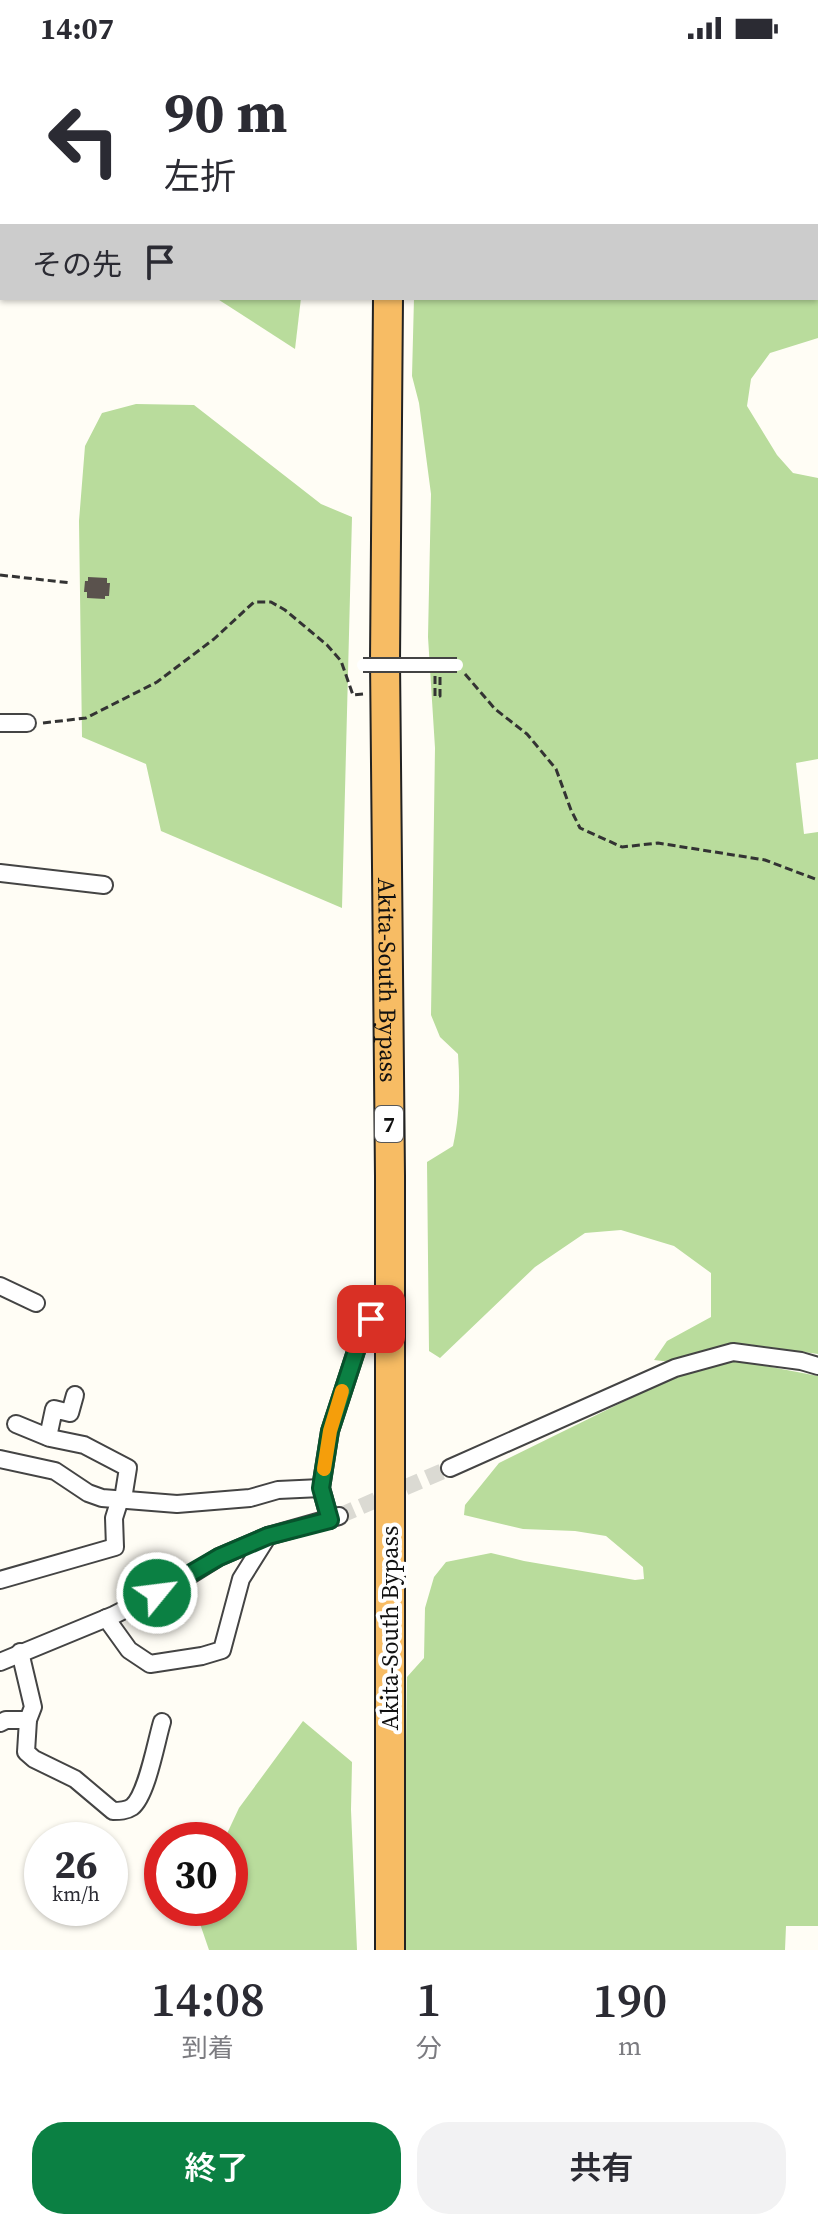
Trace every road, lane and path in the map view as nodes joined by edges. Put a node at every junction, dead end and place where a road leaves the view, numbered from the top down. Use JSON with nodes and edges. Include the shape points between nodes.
{"nodes":[{"id":1,"x":388,"y":300,"type":"edge"},
{"id":2,"x":0,"y":575,"type":"edge"},
{"id":3,"x":71,"y":583,"type":"dead end"},
{"id":4,"x":363,"y":665,"type":"dead end"},
{"id":5,"x":457,"y":665,"type":"joint"},
{"id":6,"x":438,"y":669,"type":"junction"},
{"id":7,"x":363,"y":694,"type":"dead end"},
{"id":8,"x":0,"y":723,"type":"edge"},
{"id":9,"x":27,"y":723,"type":"joint"},
{"id":10,"x":0,"y":873,"type":"edge"},
{"id":11,"x":818,"y":880,"type":"edge"},
{"id":12,"x":104,"y":885,"type":"dead end"},
{"id":13,"x":0,"y":1286,"type":"edge"},
{"id":14,"x":36,"y":1303,"type":"dead end"},
{"id":15,"x":371,"y":1319,"type":"dead end"},
{"id":16,"x":818,"y":1366,"type":"edge"},
{"id":17,"x":75,"y":1395,"type":"dead end"},
{"id":18,"x":16,"y":1424,"type":"dead end"},
{"id":19,"x":48,"y":1437,"type":"junction"},
{"id":20,"x":0,"y":1459,"type":"edge"},
{"id":21,"x":450,"y":1468,"type":"tunnel mouth"},
{"id":22,"x":321,"y":1488,"type":"junction"},
{"id":23,"x":122,"y":1499,"type":"junction"},
{"id":24,"x":268,"y":1536,"type":"junction"},
{"id":25,"x":0,"y":1580,"type":"edge"},
{"id":26,"x":106,"y":1618,"type":"junction"},
{"id":27,"x":20,"y":1652,"type":"junction"},
{"id":28,"x":0,"y":1662,"type":"edge"},
{"id":29,"x":28,"y":1720,"type":"junction"},
{"id":30,"x":162,"y":1722,"type":"dead end"},
{"id":31,"x":0,"y":1723,"type":"edge"},
{"id":32,"x":390,"y":1950,"type":"edge"}],
"edges":[{"from":1,"to":32,"type":"highway","name":"Akita-South Bypass","number":"7"},
{"from":2,"to":3,"type":"path"},
{"from":4,"to":6,"type":"street","bridge":true},
{"from":5,"to":6,"type":"street","bridge":true},
{"from":5,"to":11,"type":"path","via":[[556,769],[580,828],[622,847],[658,843],[765,860]]},
{"from":6,"to":6,"type":"path","via":[[435,696],[440,696]]},
{"from":7,"to":9,"type":"path","via":[[353,695],[341,661],[296,618],[271,602],[254,602],[157,682],[86,718]]},
{"from":8,"to":9,"type":"street"},
{"from":10,"to":12,"type":"street"},
{"from":13,"to":14,"type":"street"},
{"from":15,"to":22,"type":"street","via":[[330,1431]]},
{"from":16,"to":21,"type":"street","via":[[733,1352],[675,1368]]},
{"from":17,"to":19,"type":"street","via":[[70,1413],[54,1409]]},
{"from":18,"to":19,"type":"street"},
{"from":19,"to":23,"type":"street","via":[[84,1445],[128,1468]]},
{"from":20,"to":23,"type":"street","via":[[55,1471],[88,1493]]},
{"from":22,"to":23,"type":"street","via":[[177,1504]]},
{"from":22,"to":24,"type":"street","via":[[335,1518]]},
{"from":23,"to":25,"type":"street","via":[[114,1518],[115,1547]]},
{"from":24,"to":26,"type":"street"},
{"from":24,"to":26,"type":"street","via":[[241,1579],[222,1650],[150,1664],[129,1650]]},
{"from":26,"to":27,"type":"street"},
{"from":27,"to":28,"type":"street"},
{"from":27,"to":29,"type":"street","via":[[33,1707]]},
{"from":29,"to":30,"type":"street","via":[[26,1752],[75,1779],[113,1811],[135,1805]]},
{"from":29,"to":31,"type":"street"}]}
